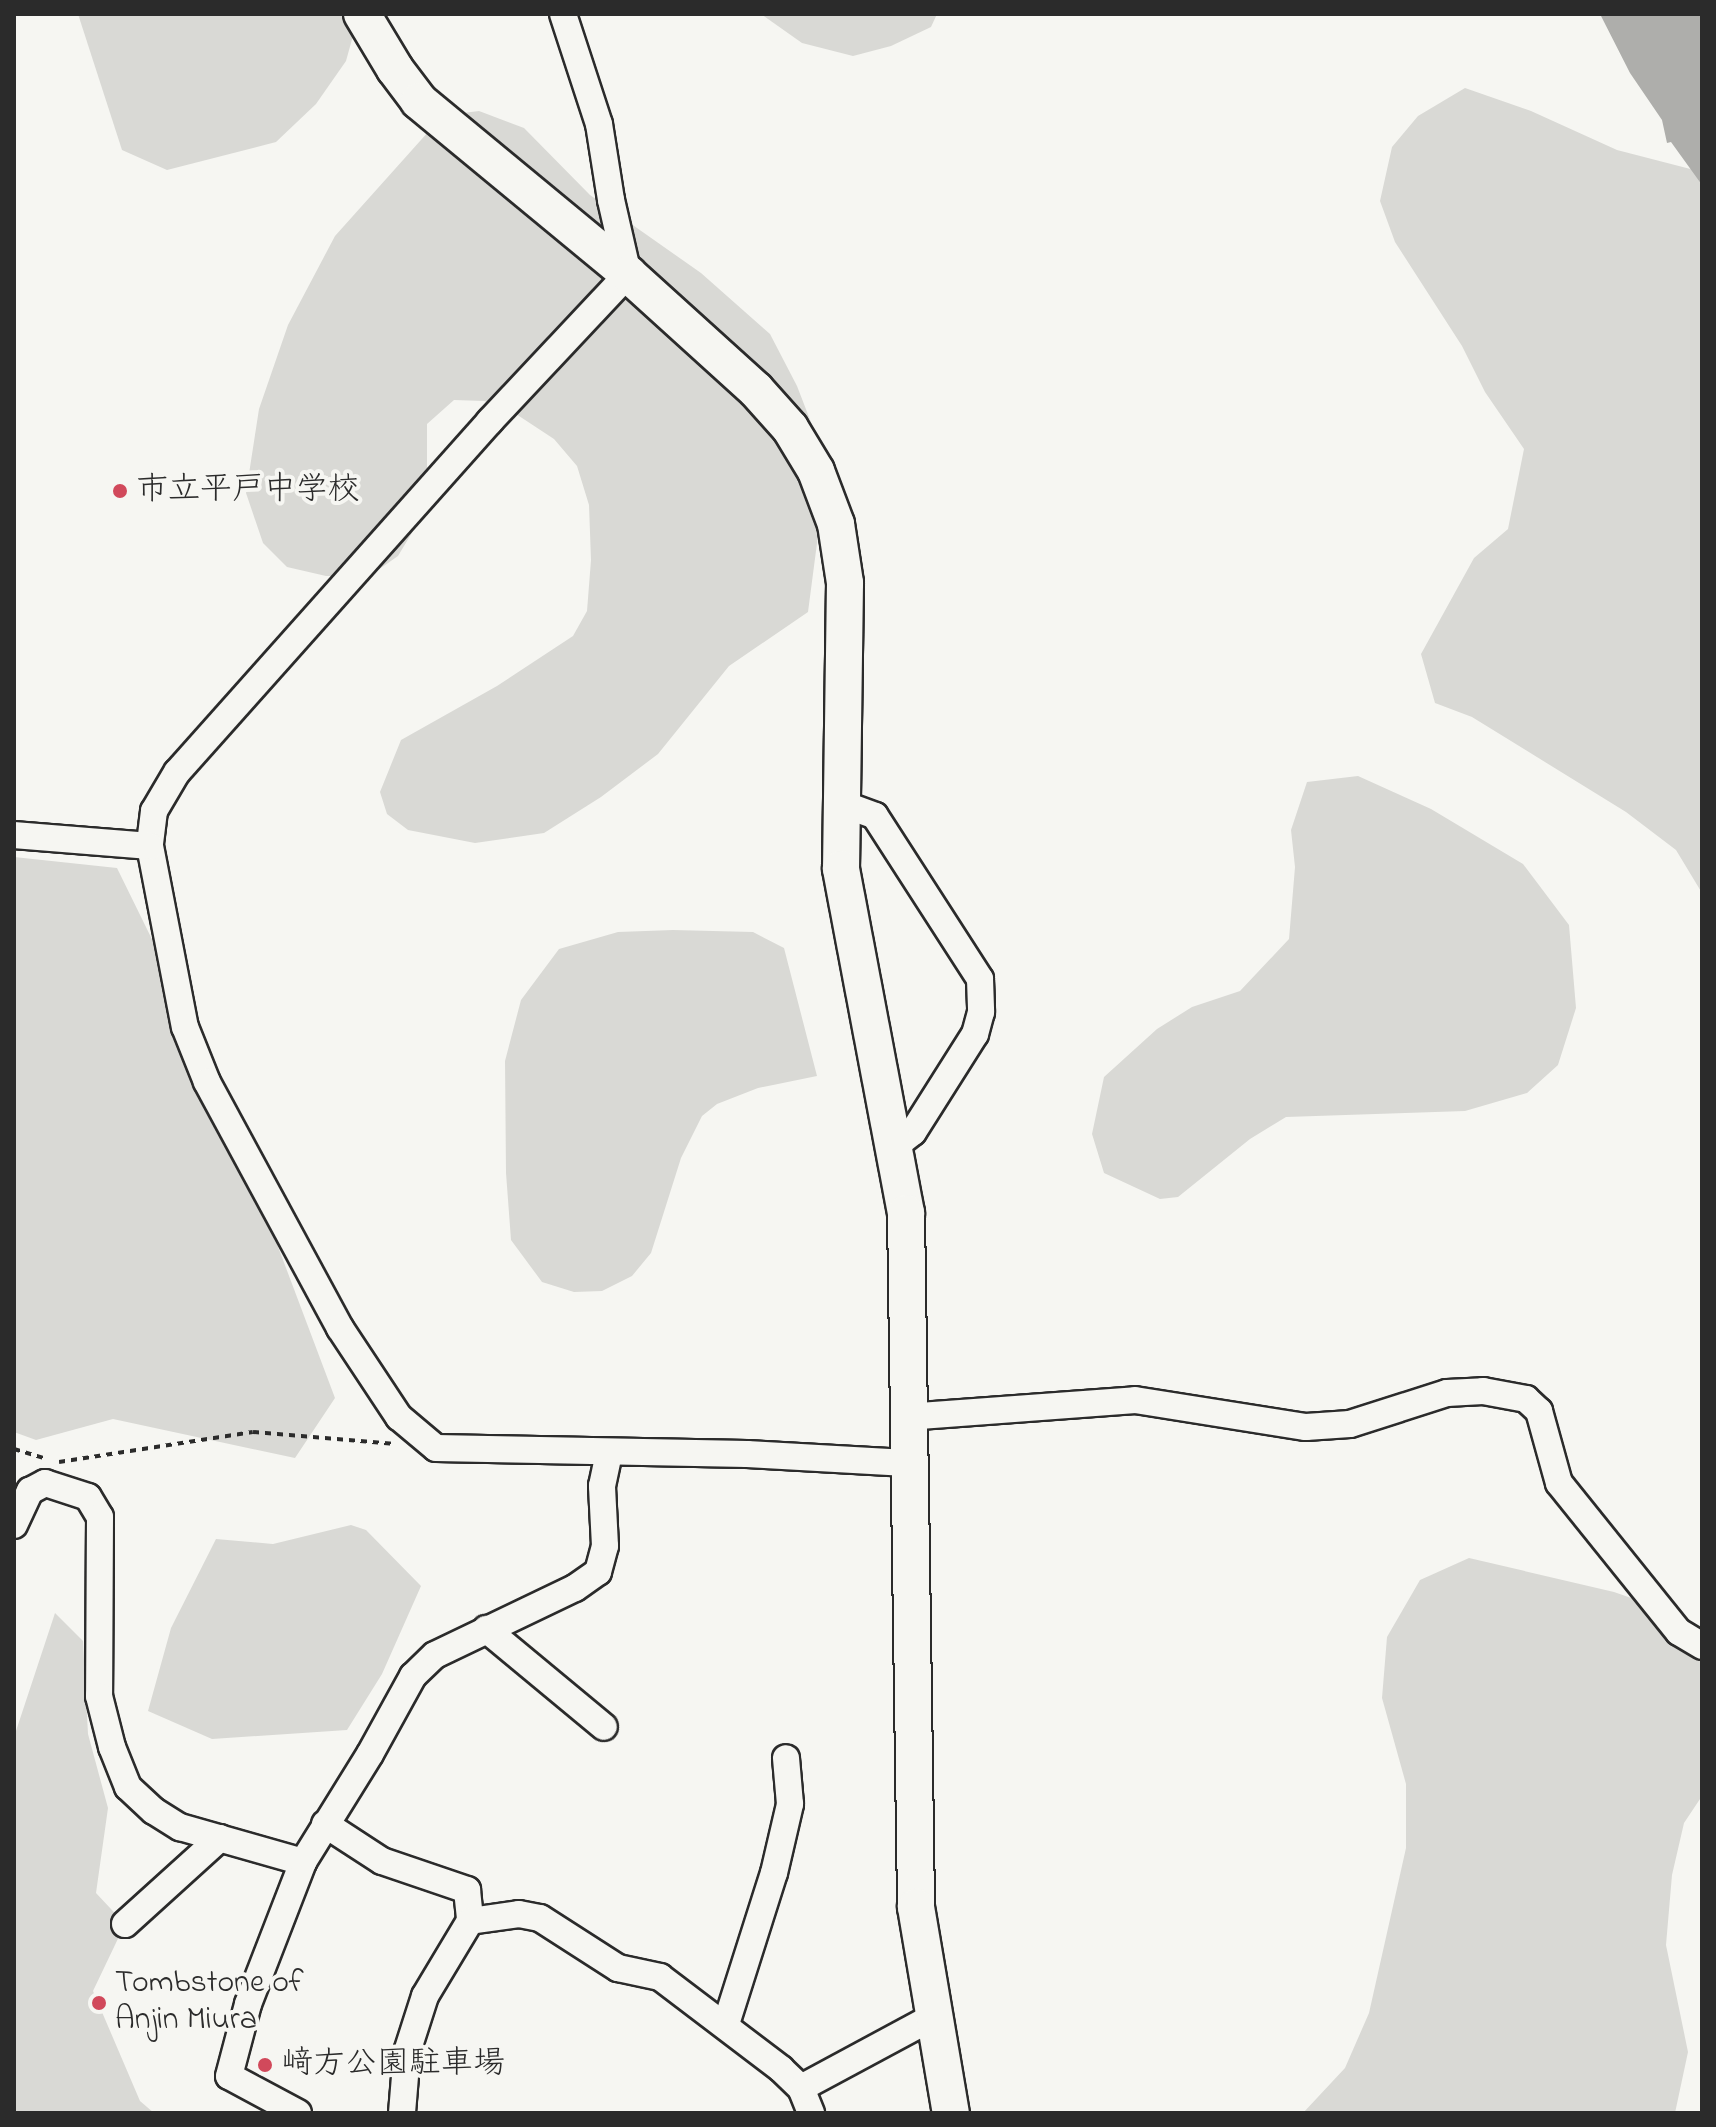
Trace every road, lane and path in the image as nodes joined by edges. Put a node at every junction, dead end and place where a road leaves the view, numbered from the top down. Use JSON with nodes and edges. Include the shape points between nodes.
{"nodes":[{"id":1,"x":362,"y":14,"type":"edge"},
{"id":2,"x":563,"y":14,"type":"edge"},
{"id":3,"x":628,"y":274,"type":"junction"},
{"id":4,"x":840,"y":803,"type":"junction"},
{"id":5,"x":14,"y":835,"type":"edge"},
{"id":6,"x":150,"y":846,"type":"junction"},
{"id":7,"x":895,"y":1146,"type":"junction"},
{"id":8,"x":906,"y":1417,"type":"junction"},
{"id":9,"x":436,"y":1448,"type":"junction"},
{"id":10,"x":14,"y":1449,"type":"edge"},
{"id":11,"x":609,"y":1453,"type":"junction"},
{"id":12,"x":907,"y":1463,"type":"junction"},
{"id":13,"x":14,"y":1525,"type":"edge"},
{"id":14,"x":486,"y":1629,"type":"junction"},
{"id":15,"x":1702,"y":1646,"type":"edge"},
{"id":16,"x":604,"y":1727,"type":"dead end"},
{"id":17,"x":786,"y":1758,"type":"dead end"},
{"id":18,"x":325,"y":1824,"type":"junction"},
{"id":19,"x":220,"y":1838,"type":"junction"},
{"id":20,"x":303,"y":1862,"type":"junction"},
{"id":21,"x":470,"y":1921,"type":"junction"},
{"id":22,"x":125,"y":1924,"type":"dead end"},
{"id":23,"x":933,"y":2017,"type":"junction"},
{"id":24,"x":726,"y":2024,"type":"junction"},
{"id":25,"x":801,"y":2088,"type":"junction"},
{"id":26,"x":298,"y":2113,"type":"edge"},
{"id":27,"x":402,"y":2113,"type":"edge"},
{"id":28,"x":811,"y":2113,"type":"edge"},
{"id":29,"x":951,"y":2113,"type":"edge"}],
"edges":[{"from":1,"to":3,"type":"street","via":[[419,101]]},
{"from":2,"to":3,"type":"street","via":[[599,124]]},
{"from":3,"to":4,"type":"street","via":[[756,390],[790,428],[816,471],[836,524],[845,583]]},
{"from":3,"to":6,"type":"street","via":[[177,772],[154,811]]},
{"from":4,"to":7,"type":"street","via":[[841,869]]},
{"from":4,"to":7,"type":"street","via":[[875,816],[980,979],[975,1034],[913,1132]]},
{"from":5,"to":6,"type":"street"},
{"from":6,"to":9,"type":"street","via":[[185,1027],[207,1082],[340,1328],[399,1417]]},
{"from":7,"to":8,"type":"street","via":[[906,1213]]},
{"from":8,"to":12,"type":"street"},
{"from":8,"to":15,"type":"street","via":[[1135,1400],[1306,1427],[1350,1424],[1447,1393],[1483,1391],[1526,1399],[1539,1411],[1559,1483],[1679,1632]]},
{"from":9,"to":10,"type":"path","via":[[253,1432],[60,1462]]},
{"from":9,"to":11,"type":"street"},
{"from":11,"to":12,"type":"street"},
{"from":11,"to":14,"type":"street","via":[[602,1486],[605,1546],[598,1572]]},
{"from":12,"to":23,"type":"street","via":[[916,1907]]},
{"from":13,"to":19,"type":"street","via":[[30,1491],[45,1483],[88,1497],[100,1517],[99,1696],[112,1747],[128,1787],[154,1811],[180,1827]]},
{"from":14,"to":16,"type":"street"},
{"from":14,"to":18,"type":"street","via":[[435,1655],[413,1676]]},
{"from":17,"to":24,"type":"street","via":[[790,1804]]},
{"from":18,"to":20,"type":"street"},
{"from":18,"to":21,"type":"street","via":[[382,1861],[467,1890]]},
{"from":19,"to":20,"type":"street"},
{"from":19,"to":22,"type":"street"},
{"from":20,"to":26,"type":"street","via":[[248,2004],[229,2076]]},
{"from":21,"to":24,"type":"street","via":[[519,1914],[540,1918],[618,1968],[660,1977]]},
{"from":21,"to":27,"type":"street","via":[[425,1996],[407,2052]]},
{"from":23,"to":25,"type":"street"},
{"from":23,"to":29,"type":"street"},
{"from":24,"to":25,"type":"street"},
{"from":25,"to":28,"type":"street"}]}
